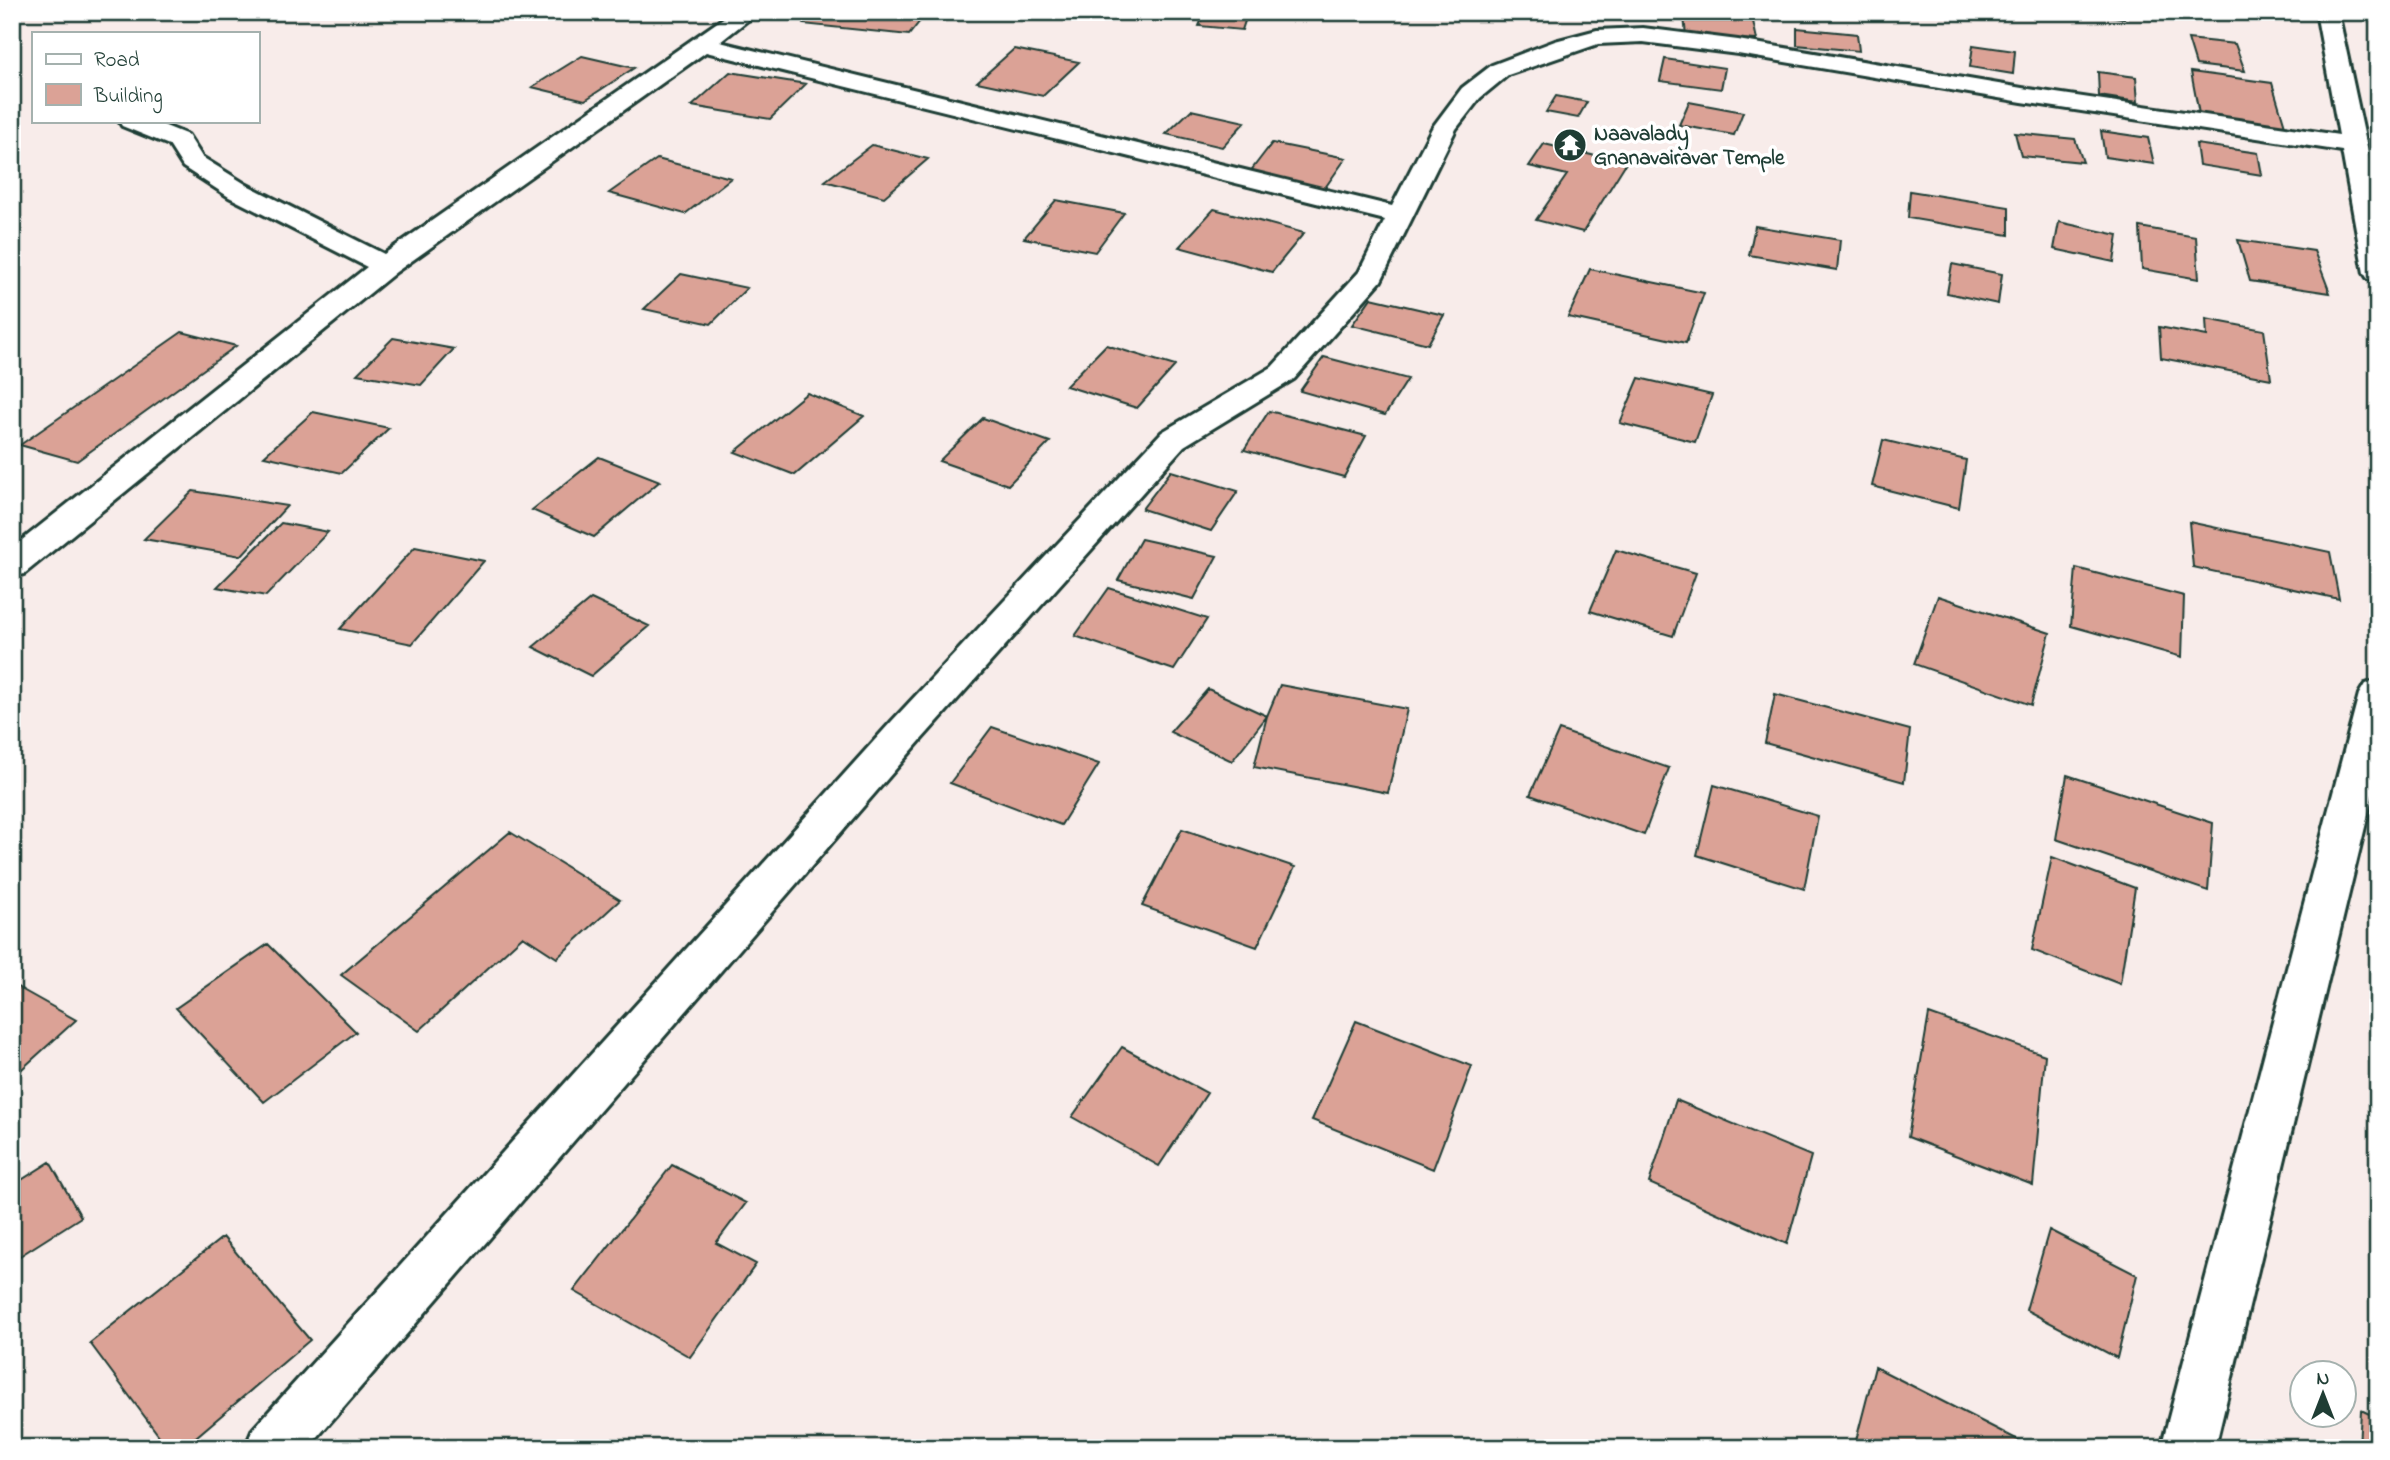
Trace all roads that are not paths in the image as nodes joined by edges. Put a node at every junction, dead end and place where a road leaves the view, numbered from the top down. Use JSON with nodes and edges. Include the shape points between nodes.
{"nodes":[{"id":1,"x":747,"y":12,"type":"edge"},
{"id":2,"x":2327,"y":12,"type":"edge"},
{"id":3,"x":702,"y":44,"type":"junction"},
{"id":4,"x":134,"y":122,"type":"edge"},
{"id":5,"x":2353,"y":145,"type":"junction"},
{"id":6,"x":2370,"y":180,"type":"edge"},
{"id":7,"x":1400,"y":216,"type":"junction"},
{"id":8,"x":386,"y":266,"type":"junction"},
{"id":9,"x":2378,"y":273,"type":"edge"},
{"id":10,"x":12,"y":566,"type":"edge"},
{"id":11,"x":2378,"y":694,"type":"edge"},
{"id":12,"x":272,"y":1448,"type":"edge"},
{"id":13,"x":2188,"y":1448,"type":"edge"}],
"edges":[{"from":1,"to":3,"type":"street"},
{"from":2,"to":5,"type":"street"},
{"from":3,"to":7,"type":"street"},
{"from":3,"to":8,"type":"street"},
{"from":4,"to":8,"type":"street","via":[[180,140],[192,162],[238,191]]},
{"from":5,"to":6,"type":"street"},
{"from":5,"to":7,"type":"street","via":[[1738,47],[1643,35],[1597,37],[1500,70],[1471,93],[1444,128]]},
{"from":6,"to":9,"type":"street"},
{"from":7,"to":12,"type":"street","via":[[1371,275],[1283,373],[1173,439],[897,741]]},
{"from":8,"to":10,"type":"street"},
{"from":11,"to":13,"type":"street"}]}
